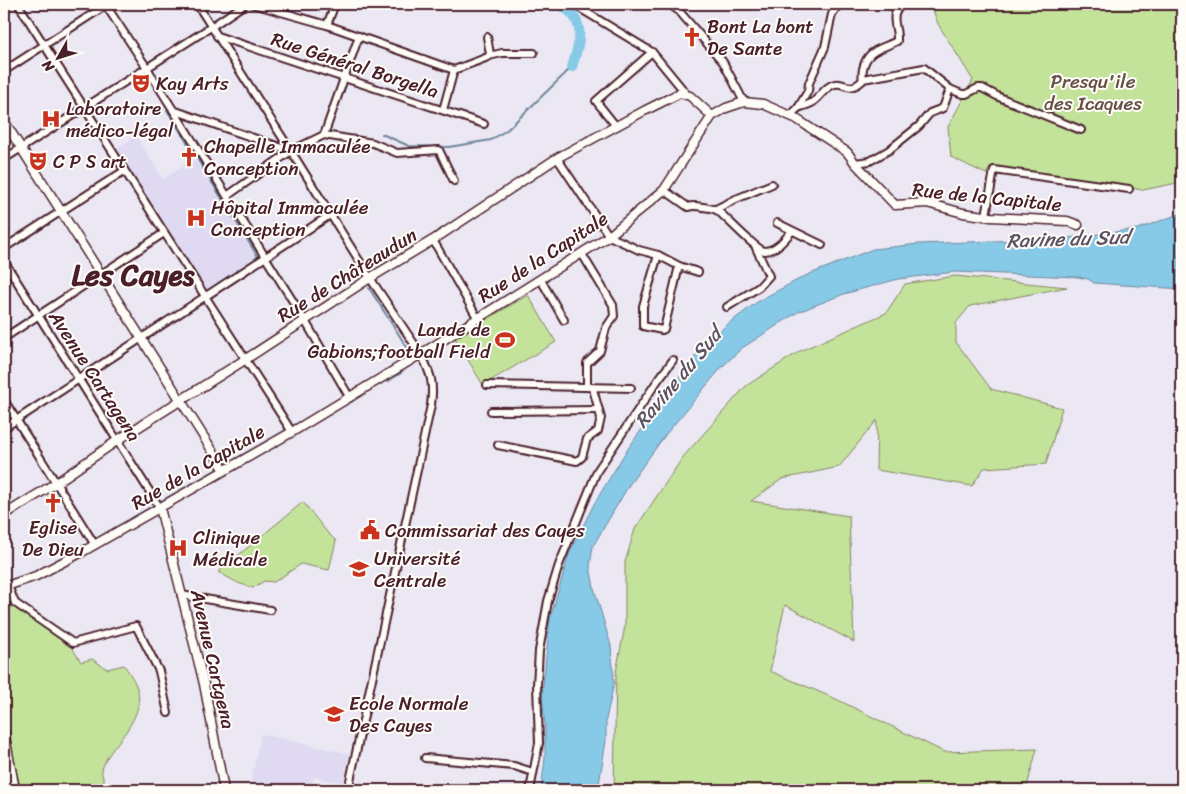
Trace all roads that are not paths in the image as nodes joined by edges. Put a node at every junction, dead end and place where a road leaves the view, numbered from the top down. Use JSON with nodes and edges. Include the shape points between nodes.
{"nodes":[{"id":1,"x":18,"y":4,"type":"edge"},
{"id":2,"x":106,"y":4,"type":"edge"},
{"id":3,"x":197,"y":4,"type":"edge"},
{"id":4,"x":245,"y":4,"type":"edge"},
{"id":5,"x":253,"y":4,"type":"edge"},
{"id":6,"x":335,"y":4,"type":"edge"},
{"id":7,"x":670,"y":4,"type":"edge"},
{"id":8,"x":839,"y":4,"type":"edge"},
{"id":9,"x":902,"y":4,"type":"edge"},
{"id":10,"x":581,"y":9,"type":"dead end"},
{"id":11,"x":327,"y":25,"type":"junction"},
{"id":12,"x":212,"y":27,"type":"junction"},
{"id":13,"x":217,"y":36,"type":"junction"},
{"id":14,"x":359,"y":36,"type":"junction"},
{"id":15,"x":487,"y":37,"type":"dead end"},
{"id":16,"x":44,"y":45,"type":"junction"},
{"id":17,"x":652,"y":52,"type":"junction"},
{"id":18,"x":534,"y":53,"type":"dead end"},
{"id":19,"x":489,"y":56,"type":"junction"},
{"id":20,"x":147,"y":68,"type":"junction"},
{"id":21,"x":454,"y":70,"type":"junction"},
{"id":22,"x":4,"y":71,"type":"edge"},
{"id":23,"x":344,"y":77,"type":"junction"},
{"id":24,"x":863,"y":79,"type":"junction"},
{"id":25,"x":950,"y":89,"type":"junction"},
{"id":26,"x":683,"y":93,"type":"junction"},
{"id":27,"x":744,"y":102,"type":"junction"},
{"id":28,"x":84,"y":107,"type":"junction"},
{"id":29,"x":798,"y":108,"type":"junction"},
{"id":30,"x":173,"y":110,"type":"junction"},
{"id":31,"x":443,"y":110,"type":"junction"},
{"id":32,"x":712,"y":116,"type":"junction"},
{"id":33,"x":790,"y":116,"type":"junction"},
{"id":34,"x":4,"y":121,"type":"edge"},
{"id":35,"x":484,"y":124,"type":"dead end"},
{"id":36,"x":616,"y":126,"type":"junction"},
{"id":37,"x":1081,"y":130,"type":"dead end"},
{"id":38,"x":324,"y":135,"type":"junction"},
{"id":39,"x":21,"y":148,"type":"junction"},
{"id":40,"x":291,"y":151,"type":"junction"},
{"id":41,"x":557,"y":158,"type":"junction"},
{"id":42,"x":4,"y":159,"type":"edge"},
{"id":43,"x":855,"y":163,"type":"junction"},
{"id":44,"x":124,"y":171,"type":"junction"},
{"id":45,"x":454,"y":181,"type":"dead end"},
{"id":46,"x":772,"y":184,"type":"dead end"},
{"id":47,"x":1129,"y":188,"type":"dead end"},
{"id":48,"x":664,"y":190,"type":"junction"},
{"id":49,"x":227,"y":196,"type":"junction"},
{"id":50,"x":716,"y":210,"type":"junction"},
{"id":51,"x":60,"y":211,"type":"junction"},
{"id":52,"x":330,"y":215,"type":"junction"},
{"id":53,"x":986,"y":216,"type":"junction"},
{"id":54,"x":777,"y":223,"type":"dead end"},
{"id":55,"x":1078,"y":224,"type":"dead end"},
{"id":56,"x":792,"y":231,"type":"junction"},
{"id":57,"x":164,"y":233,"type":"junction"},
{"id":58,"x":609,"y":236,"type":"junction"},
{"id":59,"x":433,"y":240,"type":"junction"},
{"id":60,"x":822,"y":245,"type":"dead end"},
{"id":61,"x":4,"y":248,"type":"edge"},
{"id":62,"x":756,"y":248,"type":"junction"},
{"id":63,"x":582,"y":254,"type":"junction"},
{"id":64,"x":658,"y":255,"type":"junction"},
{"id":65,"x":265,"y":258,"type":"junction"},
{"id":66,"x":4,"y":261,"type":"edge"},
{"id":67,"x":679,"y":266,"type":"junction"},
{"id":68,"x":698,"y":272,"type":"dead end"},
{"id":69,"x":100,"y":274,"type":"junction"},
{"id":70,"x":370,"y":278,"type":"junction"},
{"id":71,"x":540,"y":280,"type":"junction"},
{"id":72,"x":205,"y":298,"type":"junction"},
{"id":73,"x":727,"y":307,"type":"dead end"},
{"id":74,"x":38,"y":316,"type":"junction"},
{"id":75,"x":478,"y":319,"type":"junction"},
{"id":76,"x":564,"y":320,"type":"dead end"},
{"id":77,"x":305,"y":321,"type":"junction"},
{"id":78,"x":4,"y":338,"type":"edge"},
{"id":79,"x":141,"y":340,"type":"junction"},
{"id":80,"x":420,"y":354,"type":"junction"},
{"id":81,"x":246,"y":359,"type":"junction"},
{"id":82,"x":673,"y":360,"type":"dead end"},
{"id":83,"x":79,"y":380,"type":"junction"},
{"id":84,"x":487,"y":385,"type":"dead end"},
{"id":85,"x":591,"y":388,"type":"junction"},
{"id":86,"x":631,"y":388,"type":"dead end"},
{"id":87,"x":350,"y":398,"type":"junction"},
{"id":88,"x":4,"y":400,"type":"edge"},
{"id":89,"x":180,"y":400,"type":"junction"},
{"id":90,"x":599,"y":410,"type":"junction"},
{"id":91,"x":491,"y":411,"type":"dead end"},
{"id":92,"x":16,"y":420,"type":"junction"},
{"id":93,"x":4,"y":428,"type":"edge"},
{"id":94,"x":292,"y":432,"type":"junction"},
{"id":95,"x":118,"y":440,"type":"junction"},
{"id":96,"x":498,"y":445,"type":"dead end"},
{"id":97,"x":224,"y":470,"type":"junction"},
{"id":98,"x":56,"y":482,"type":"junction"},
{"id":99,"x":160,"y":508,"type":"junction"},
{"id":100,"x":4,"y":515,"type":"edge"},
{"id":101,"x":95,"y":545,"type":"junction"},
{"id":102,"x":6,"y":587,"type":"edge"},
{"id":103,"x":181,"y":596,"type":"junction"},
{"id":104,"x":270,"y":610,"type":"dead end"},
{"id":105,"x":168,"y":714,"type":"dead end"},
{"id":106,"x":4,"y":731,"type":"edge"},
{"id":107,"x":425,"y":758,"type":"dead end"},
{"id":108,"x":533,"y":772,"type":"junction"},
{"id":109,"x":1182,"y":780,"type":"edge"},
{"id":110,"x":15,"y":790,"type":"edge"},
{"id":111,"x":224,"y":790,"type":"edge"},
{"id":112,"x":348,"y":790,"type":"edge"},
{"id":113,"x":530,"y":790,"type":"edge"},
{"id":114,"x":1178,"y":790,"type":"edge"}],
"edges":[{"from":1,"to":16,"type":"street"},
{"from":2,"to":16,"type":"street"},
{"from":2,"to":20,"type":"street"},
{"from":3,"to":12,"type":"street"},
{"from":4,"to":12,"type":"street"},
{"from":5,"to":11,"type":"street"},
{"from":6,"to":11,"type":"street"},
{"from":7,"to":27,"type":"street","via":[[723,62]]},
{"from":8,"to":29,"type":"street","via":[[832,14],[825,47],[808,91]]},
{"from":9,"to":24,"type":"street","via":[[893,16],[897,41],[872,52],[863,70]]},
{"from":10,"to":17,"type":"street"},
{"from":11,"to":14,"type":"street"},
{"from":12,"to":13,"type":"street"},
{"from":12,"to":20,"type":"street"},
{"from":13,"to":23,"type":"street","name":"Rue Général Borgella"},
{"from":13,"to":40,"type":"street"},
{"from":14,"to":21,"type":"street"},
{"from":14,"to":23,"type":"street"},
{"from":15,"to":19,"type":"street"},
{"from":16,"to":22,"type":"street"},
{"from":16,"to":28,"type":"street"},
{"from":17,"to":26,"type":"street","via":[[684,90]]},
{"from":17,"to":36,"type":"street","via":[[596,101]]},
{"from":18,"to":19,"type":"street"},
{"from":19,"to":21,"type":"street"},
{"from":20,"to":28,"type":"street"},
{"from":20,"to":30,"type":"street"},
{"from":21,"to":31,"type":"street"},
{"from":23,"to":31,"type":"street","name":"Rue Général Borgella"},
{"from":23,"to":38,"type":"street"},
{"from":24,"to":25,"type":"street","via":[[924,68]]},
{"from":24,"to":29,"type":"street","via":[[853,86],[833,85],[812,102]]},
{"from":25,"to":37,"type":"street","via":[[965,94],[982,88]]},
{"from":25,"to":43,"type":"street","via":[[943,108],[930,113],[889,150],[870,161]]},
{"from":26,"to":32,"type":"street"},
{"from":26,"to":36,"type":"street","name":"Rue de Châteaudun"},
{"from":27,"to":32,"type":"street"},
{"from":27,"to":33,"type":"street","name":"Rue de la Capitale","via":[[763,104]]},
{"from":28,"to":39,"type":"street"},
{"from":28,"to":44,"type":"street"},
{"from":29,"to":33,"type":"street"},
{"from":30,"to":40,"type":"street"},
{"from":30,"to":49,"type":"street"},
{"from":31,"to":35,"type":"street","name":"Rue Général Borgella"},
{"from":32,"to":48,"type":"street","name":"Rue de la Capitale"},
{"from":33,"to":43,"type":"street","name":"Rue de la Capitale","via":[[847,152]]},
{"from":34,"to":39,"type":"street"},
{"from":36,"to":41,"type":"street","name":"Rue de Châteaudun"},
{"from":38,"to":40,"type":"street"},
{"from":38,"to":45,"type":"street","via":[[373,143],[397,153],[439,150]]},
{"from":39,"to":42,"type":"street"},
{"from":39,"to":51,"type":"street"},
{"from":40,"to":49,"type":"street"},
{"from":40,"to":52,"type":"street"},
{"from":41,"to":58,"type":"street"},
{"from":41,"to":59,"type":"street","name":"Rue de Châteaudun"},
{"from":43,"to":53,"type":"street","name":"Rue de la Capitale","via":[[895,205],[927,203]]},
{"from":44,"to":51,"type":"street"},
{"from":44,"to":57,"type":"street"},
{"from":46,"to":50,"type":"street"},
{"from":47,"to":53,"type":"street","via":[[994,170]]},
{"from":48,"to":50,"type":"street","via":[[688,207],[693,205]]},
{"from":48,"to":58,"type":"street","name":"Rue de la Capitale"},
{"from":49,"to":65,"type":"street"},
{"from":50,"to":62,"type":"street"},
{"from":51,"to":61,"type":"street"},
{"from":51,"to":69,"type":"street"},
{"from":52,"to":65,"type":"street"},
{"from":52,"to":70,"type":"street"},
{"from":53,"to":55,"type":"street","name":"Rue de la Capitale"},
{"from":54,"to":56,"type":"street"},
{"from":56,"to":60,"type":"street"},
{"from":56,"to":62,"type":"street","via":[[777,247],[764,251]]},
{"from":57,"to":69,"type":"street"},
{"from":57,"to":72,"type":"street"},
{"from":58,"to":63,"type":"street","name":"Rue de la Capitale"},
{"from":58,"to":64,"type":"street"},
{"from":59,"to":70,"type":"street","name":"Rue de Châteaudun"},
{"from":59,"to":75,"type":"street"},
{"from":62,"to":73,"type":"street","via":[[769,276],[759,287]]},
{"from":63,"to":71,"type":"street","name":"Rue de la Capitale"},
{"from":63,"to":85,"type":"street","via":[[614,310],[600,351],[587,363],[587,385]]},
{"from":64,"to":67,"type":"street"},
{"from":64,"to":67,"type":"street","via":[[643,306],[643,326],[664,329]]},
{"from":65,"to":72,"type":"street"},
{"from":65,"to":77,"type":"street"},
{"from":66,"to":74,"type":"street","name":"Avenue Cartagena"},
{"from":67,"to":68,"type":"street"},
{"from":69,"to":74,"type":"street"},
{"from":69,"to":79,"type":"street"},
{"from":70,"to":77,"type":"street","name":"Rue de Châteaudun"},
{"from":70,"to":80,"type":"street"},
{"from":71,"to":75,"type":"street","name":"Rue de la Capitale"},
{"from":71,"to":76,"type":"street"},
{"from":72,"to":79,"type":"street"},
{"from":72,"to":81,"type":"street"},
{"from":74,"to":78,"type":"street"},
{"from":74,"to":83,"type":"street","name":"Avenue Cartagena"},
{"from":75,"to":80,"type":"street","name":"Rue de la Capitale"},
{"from":77,"to":81,"type":"street","name":"Rue de Châteaudun"},
{"from":77,"to":87,"type":"street"},
{"from":79,"to":83,"type":"street"},
{"from":79,"to":89,"type":"street"},
{"from":80,"to":87,"type":"street","name":"Rue de la Capitale"},
{"from":80,"to":112,"type":"street","via":[[433,388],[431,405]]},
{"from":81,"to":89,"type":"street","name":"Rue de Châteaudun"},
{"from":81,"to":94,"type":"street"},
{"from":82,"to":108,"type":"street","via":[[597,471],[559,564],[548,601],[539,652],[539,743]]},
{"from":83,"to":92,"type":"street"},
{"from":83,"to":95,"type":"street","name":"Avenue Cartagena"},
{"from":84,"to":85,"type":"street"},
{"from":85,"to":86,"type":"street"},
{"from":85,"to":90,"type":"street"},
{"from":87,"to":94,"type":"street","name":"Rue de la Capitale"},
{"from":88,"to":92,"type":"street"},
{"from":89,"to":95,"type":"street","name":"Rue de Châteaudun"},
{"from":89,"to":97,"type":"street"},
{"from":90,"to":91,"type":"street"},
{"from":90,"to":96,"type":"street","via":[[598,431],[587,439],[582,457],[577,461]]},
{"from":92,"to":93,"type":"street"},
{"from":92,"to":98,"type":"street"},
{"from":94,"to":97,"type":"street","name":"Rue de la Capitale"},
{"from":95,"to":98,"type":"street","name":"Rue de Châteaudun"},
{"from":95,"to":99,"type":"street","name":"Avenue Cartagena"},
{"from":97,"to":99,"type":"street","name":"Rue de la Capitale"},
{"from":98,"to":100,"type":"street","name":"Rue de Châteaudun"},
{"from":98,"to":101,"type":"street"},
{"from":99,"to":101,"type":"street","name":"Rue de la Capitale"},
{"from":99,"to":103,"type":"street","name":"Avenue Cartgena"},
{"from":101,"to":102,"type":"street","name":"Rue de la Capitale","via":[[36,576]]},
{"from":102,"to":105,"type":"street","via":[[14,602],[73,643],[136,626],[158,671]]},
{"from":103,"to":104,"type":"street"},
{"from":103,"to":111,"type":"street","name":"Avenue Cartgena","via":[[206,693]]},
{"from":106,"to":110,"type":"street"},
{"from":107,"to":108,"type":"street","via":[[514,766]]},
{"from":108,"to":113,"type":"street"},
{"from":109,"to":114,"type":"street"}]}
